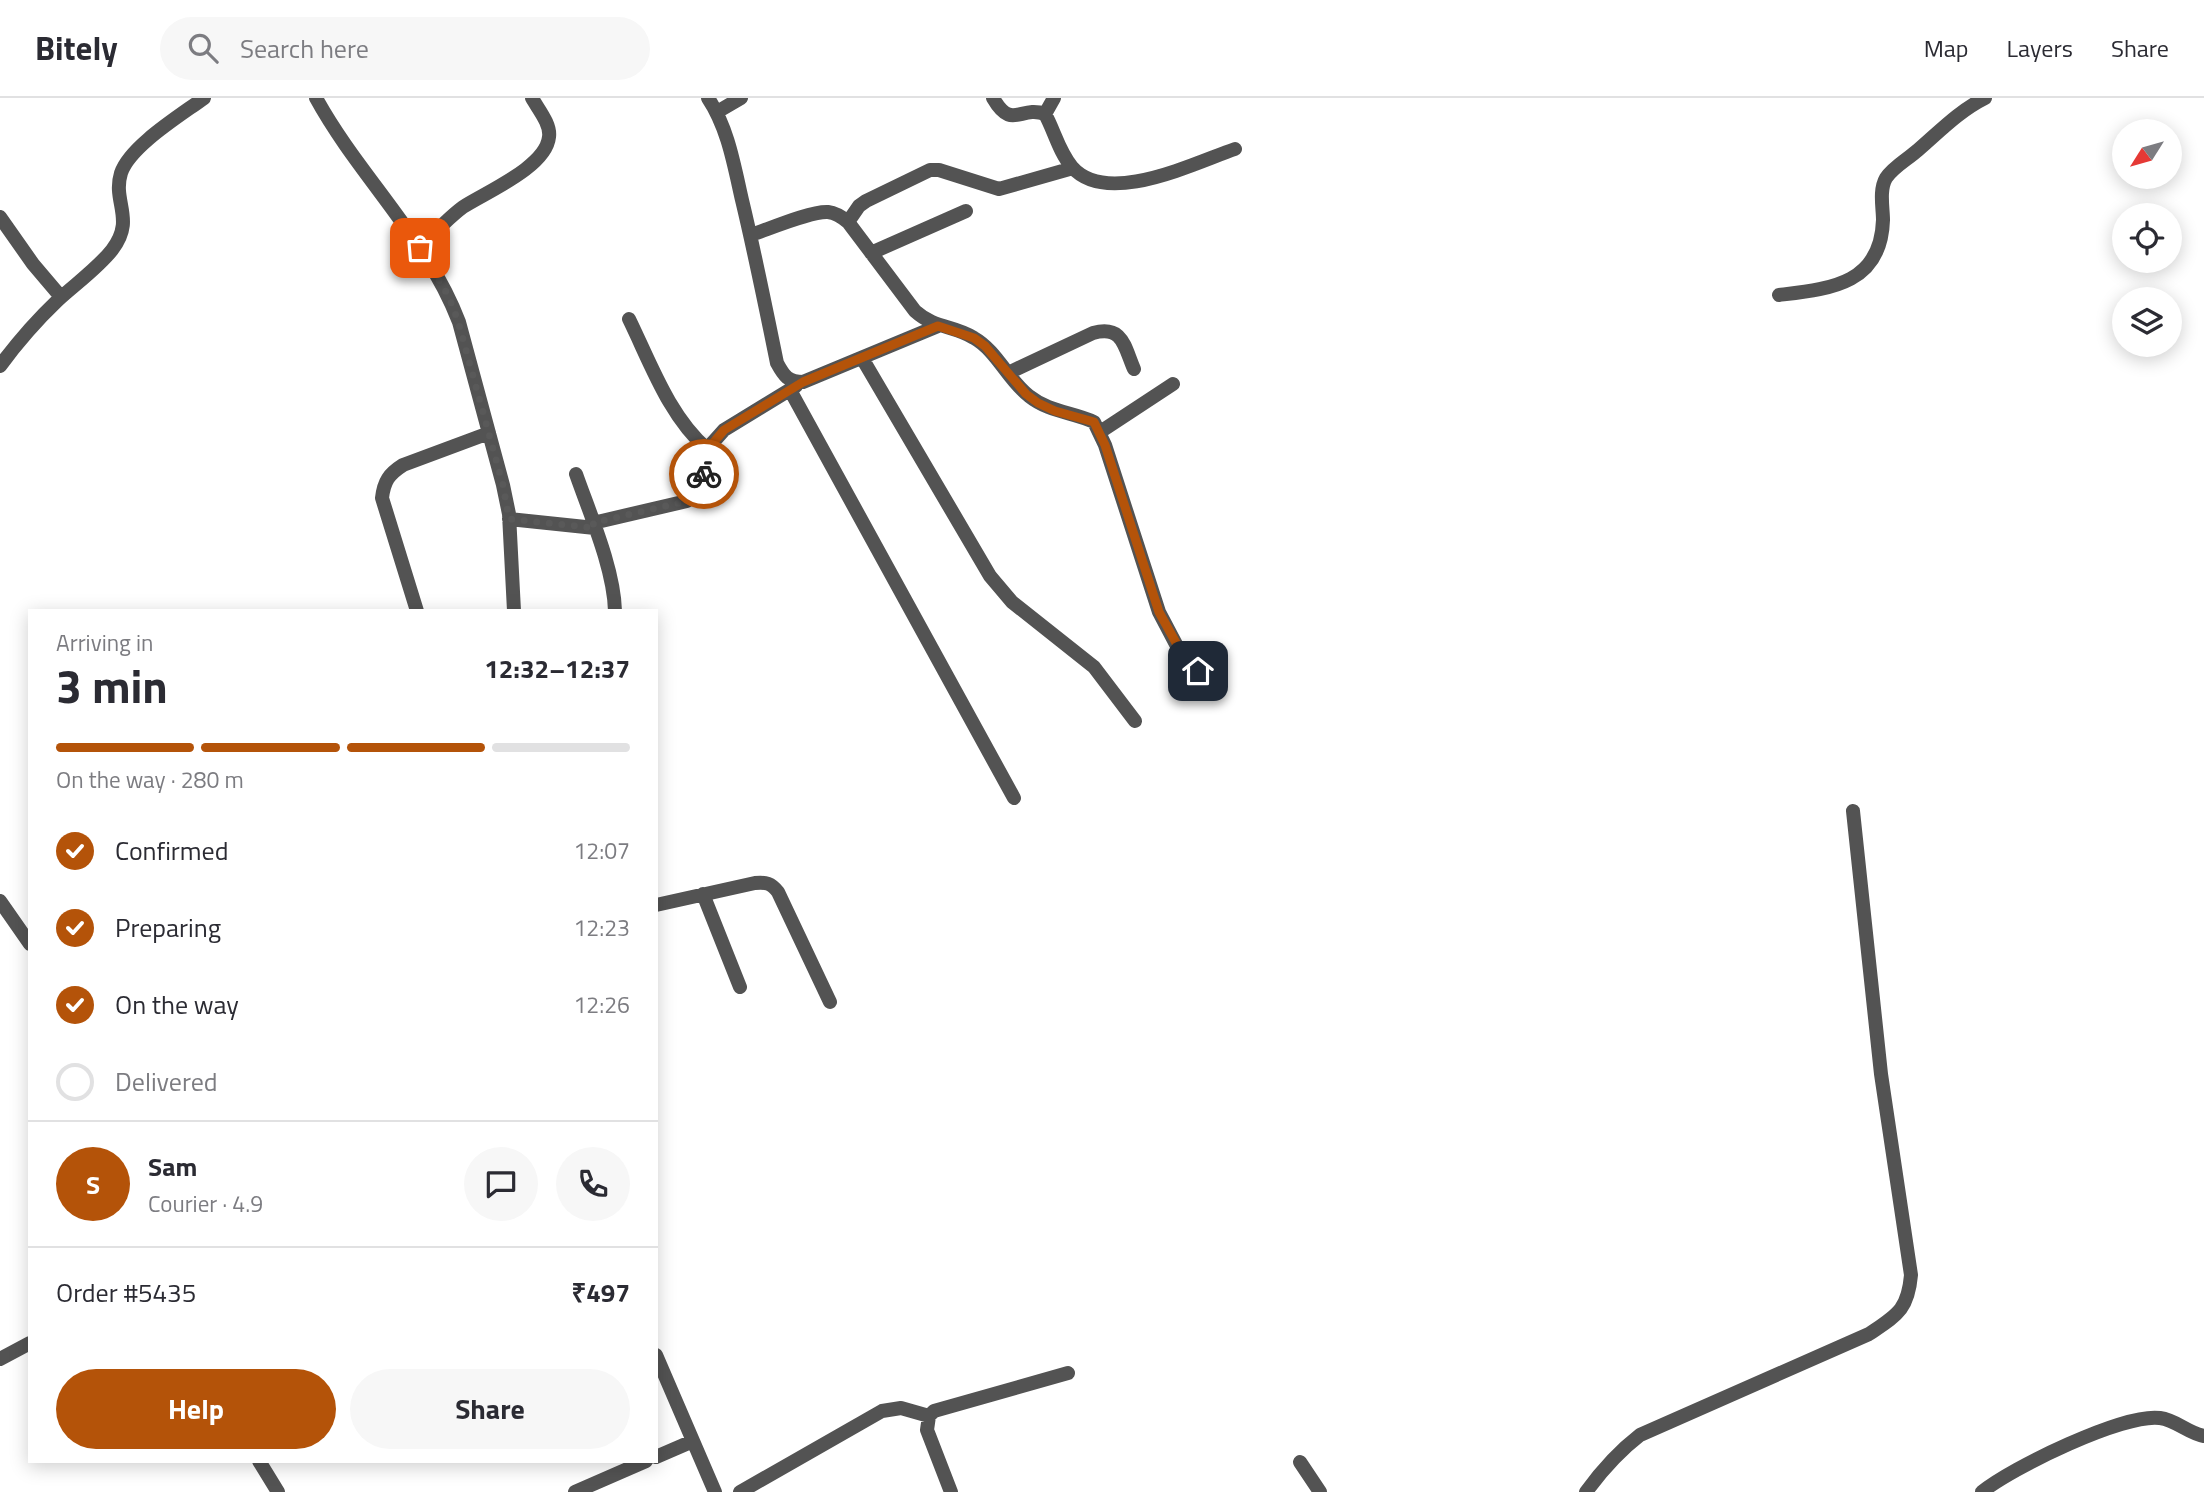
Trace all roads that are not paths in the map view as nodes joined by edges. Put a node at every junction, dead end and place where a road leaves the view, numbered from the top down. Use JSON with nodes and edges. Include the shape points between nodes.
{"nodes":[{"id":1,"x":204,"y":98,"type":"edge"},
{"id":2,"x":316,"y":98,"type":"edge"},
{"id":3,"x":532,"y":98,"type":"edge"},
{"id":4,"x":708,"y":98,"type":"edge"},
{"id":5,"x":741,"y":98,"type":"edge"},
{"id":6,"x":993,"y":98,"type":"edge"},
{"id":7,"x":1054,"y":98,"type":"edge"},
{"id":8,"x":1985,"y":98,"type":"edge"},
{"id":9,"x":717,"y":112,"type":"junction"},
{"id":10,"x":1045,"y":114,"type":"junction"},
{"id":11,"x":1235,"y":149,"type":"dead end"},
{"id":12,"x":1073,"y":169,"type":"junction"},
{"id":13,"x":966,"y":211,"type":"dead end"},
{"id":14,"x":0,"y":218,"type":"edge"},
{"id":15,"x":848,"y":222,"type":"junction"},
{"id":16,"x":751,"y":235,"type":"junction"},
{"id":17,"x":420,"y":248,"type":"junction"},
{"id":18,"x":871,"y":253,"type":"junction"},
{"id":19,"x":1779,"y":295,"type":"dead end"},
{"id":20,"x":61,"y":297,"type":"junction"},
{"id":21,"x":629,"y":319,"type":"dead end"},
{"id":22,"x":938,"y":326,"type":"junction"},
{"id":23,"x":862,"y":358,"type":"junction"},
{"id":24,"x":0,"y":366,"type":"edge"},
{"id":25,"x":1134,"y":369,"type":"dead end"},
{"id":26,"x":1008,"y":373,"type":"junction"},
{"id":27,"x":803,"y":382,"type":"junction"},
{"id":28,"x":1172,"y":384,"type":"dead end"},
{"id":29,"x":790,"y":390,"type":"junction"},
{"id":30,"x":1100,"y":432,"type":"junction"},
{"id":31,"x":489,"y":433,"type":"junction"},
{"id":32,"x":708,"y":449,"type":"junction"},
{"id":33,"x":576,"y":474,"type":"dead end"},
{"id":34,"x":509,"y":519,"type":"junction"},
{"id":35,"x":594,"y":525,"type":"junction"},
{"id":36,"x":416,"y":609,"type":"edge"},
{"id":37,"x":514,"y":609,"type":"edge"},
{"id":38,"x":615,"y":609,"type":"edge"},
{"id":39,"x":1216,"y":693,"type":"dead end"},
{"id":40,"x":1135,"y":721,"type":"dead end"},
{"id":41,"x":1014,"y":798,"type":"dead end"},
{"id":42,"x":1853,"y":811,"type":"dead end"},
{"id":43,"x":704,"y":894,"type":"junction"},
{"id":44,"x":0,"y":901,"type":"edge"},
{"id":45,"x":658,"y":905,"type":"edge"},
{"id":46,"x":28,"y":941,"type":"edge"},
{"id":47,"x":740,"y":987,"type":"dead end"},
{"id":48,"x":830,"y":1002,"type":"dead end"},
{"id":49,"x":28,"y":1344,"type":"edge"},
{"id":50,"x":1,"y":1354,"type":"edge"},
{"id":51,"x":658,"y":1360,"type":"edge"},
{"id":52,"x":1068,"y":1373,"type":"dead end"},
{"id":53,"x":929,"y":1416,"type":"junction"},
{"id":54,"x":2204,"y":1436,"type":"edge"},
{"id":55,"x":694,"y":1441,"type":"junction"},
{"id":56,"x":658,"y":1456,"type":"edge"},
{"id":57,"x":1300,"y":1462,"type":"dead end"},
{"id":58,"x":260,"y":1463,"type":"edge"},
{"id":59,"x":641,"y":1463,"type":"edge"},
{"id":60,"x":278,"y":1492,"type":"edge"},
{"id":61,"x":575,"y":1492,"type":"edge"},
{"id":62,"x":715,"y":1492,"type":"edge"},
{"id":63,"x":740,"y":1492,"type":"edge"},
{"id":64,"x":951,"y":1492,"type":"edge"},
{"id":65,"x":1320,"y":1492,"type":"edge"},
{"id":66,"x":1586,"y":1492,"type":"edge"},
{"id":67,"x":1982,"y":1492,"type":"edge"}],
"edges":[{"from":1,"to":20,"type":"street","via":[[133,154],[121,172],[118,191],[124,216],[121,234],[111,251]]},
{"from":2,"to":17,"type":"street"},
{"from":3,"to":17,"type":"street","via":[[548,126],[550,138],[544,152],[462,208]]},
{"from":4,"to":9,"type":"street"},
{"from":5,"to":9,"type":"street"},
{"from":6,"to":10,"type":"street","via":[[1008,116]]},
{"from":7,"to":10,"type":"street"},
{"from":8,"to":19,"type":"street","via":[[1950,121],[1886,178],[1882,229],[1867,267],[1835,286]]},
{"from":9,"to":16,"type":"street"},
{"from":10,"to":12,"type":"street"},
{"from":11,"to":12,"type":"street","via":[[1135,183],[1104,184]]},
{"from":12,"to":15,"type":"street","via":[[999,188],[930,170],[866,201]]},
{"from":13,"to":18,"type":"street"},
{"from":14,"to":20,"type":"street"},
{"from":15,"to":16,"type":"street","via":[[827,212]]},
{"from":15,"to":18,"type":"street"},
{"from":16,"to":27,"type":"street","via":[[777,363],[785,377]]},
{"from":17,"to":31,"type":"street","via":[[458,321]]},
{"from":18,"to":22,"type":"street","via":[[915,311]]},
{"from":20,"to":24,"type":"street"},
{"from":21,"to":32,"type":"street","via":[[674,410],[685,428]]},
{"from":22,"to":23,"type":"street"},
{"from":22,"to":26,"type":"street","via":[[974,338]]},
{"from":23,"to":27,"type":"street"},
{"from":23,"to":40,"type":"street","via":[[1002,593],[1094,667]]},
{"from":25,"to":26,"type":"street","via":[[1119,337],[1105,330]]},
{"from":26,"to":30,"type":"street","via":[[1038,403],[1094,422]]},
{"from":27,"to":29,"type":"street"},
{"from":28,"to":30,"type":"street"},
{"from":29,"to":32,"type":"street","via":[[724,430]]},
{"from":29,"to":41,"type":"street"},
{"from":30,"to":39,"type":"street","via":[[1159,612],[1180,650]]},
{"from":31,"to":34,"type":"street"},
{"from":31,"to":36,"type":"street","via":[[403,465],[390,473],[384,484],[382,498]]},
{"from":32,"to":35,"type":"street","via":[[702,485],[687,501]]},
{"from":33,"to":35,"type":"street"},
{"from":34,"to":35,"type":"street"},
{"from":34,"to":37,"type":"street"},
{"from":35,"to":38,"type":"street"},
{"from":42,"to":66,"type":"street","via":[[1881,1074],[1911,1275],[1909,1298],[1870,1334],[1640,1435],[1602,1469]]},
{"from":43,"to":45,"type":"street"},
{"from":43,"to":47,"type":"street"},
{"from":43,"to":48,"type":"street","via":[[772,884]]},
{"from":44,"to":46,"type":"street"},
{"from":49,"to":50,"type":"street"},
{"from":51,"to":55,"type":"street"},
{"from":52,"to":53,"type":"street"},
{"from":53,"to":63,"type":"street","via":[[901,1408],[882,1411]]},
{"from":53,"to":64,"type":"street","via":[[927,1430]]},
{"from":54,"to":67,"type":"street","via":[[2160,1418],[2121,1423],[2013,1471]]},
{"from":55,"to":56,"type":"street"},
{"from":55,"to":62,"type":"street"},
{"from":57,"to":65,"type":"street"},
{"from":58,"to":60,"type":"street"},
{"from":59,"to":61,"type":"street"}]}
